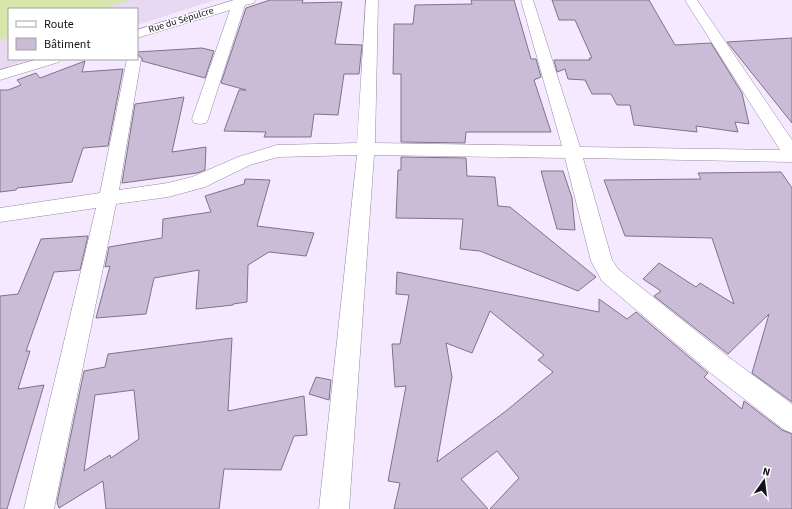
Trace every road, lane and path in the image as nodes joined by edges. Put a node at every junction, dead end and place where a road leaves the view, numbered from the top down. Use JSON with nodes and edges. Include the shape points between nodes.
{"nodes":[{"id":1,"x":372,"y":0,"type":"edge"},
{"id":2,"x":527,"y":0,"type":"edge"},
{"id":3,"x":691,"y":0,"type":"edge"},
{"id":4,"x":244,"y":1,"type":"edge"},
{"id":5,"x":138,"y":37,"type":"edge"},
{"id":6,"x":51,"y":60,"type":"edge"},
{"id":7,"x":134,"y":60,"type":"edge"},
{"id":8,"x":0,"y":75,"type":"edge"},
{"id":9,"x":200,"y":119,"type":"dead end"},
{"id":10,"x":366,"y":149,"type":"junction"},
{"id":11,"x":573,"y":154,"type":"junction"},
{"id":12,"x":792,"y":155,"type":"edge"},
{"id":13,"x":108,"y":199,"type":"junction"},
{"id":14,"x":0,"y":215,"type":"edge"},
{"id":15,"x":792,"y":420,"type":"edge"},
{"id":16,"x":39,"y":509,"type":"edge"},
{"id":17,"x":334,"y":509,"type":"edge"}],
"edges":[{"from":1,"to":10,"type":"street"},
{"from":2,"to":11,"type":"street"},
{"from":3,"to":12,"type":"street"},
{"from":4,"to":5,"type":"street","name":"Rue du Sépulcre"},
{"from":4,"to":9,"type":"street"},
{"from":6,"to":8,"type":"street"},
{"from":7,"to":13,"type":"street"},
{"from":10,"to":11,"type":"street"},
{"from":10,"to":13,"type":"street","via":[[277,151],[244,161],[198,182],[168,190]]},
{"from":10,"to":17,"type":"street"},
{"from":11,"to":12,"type":"street"},
{"from":11,"to":15,"type":"street","via":[[602,261],[610,275],[721,366]]},
{"from":13,"to":14,"type":"street"},
{"from":13,"to":16,"type":"street"}]}
